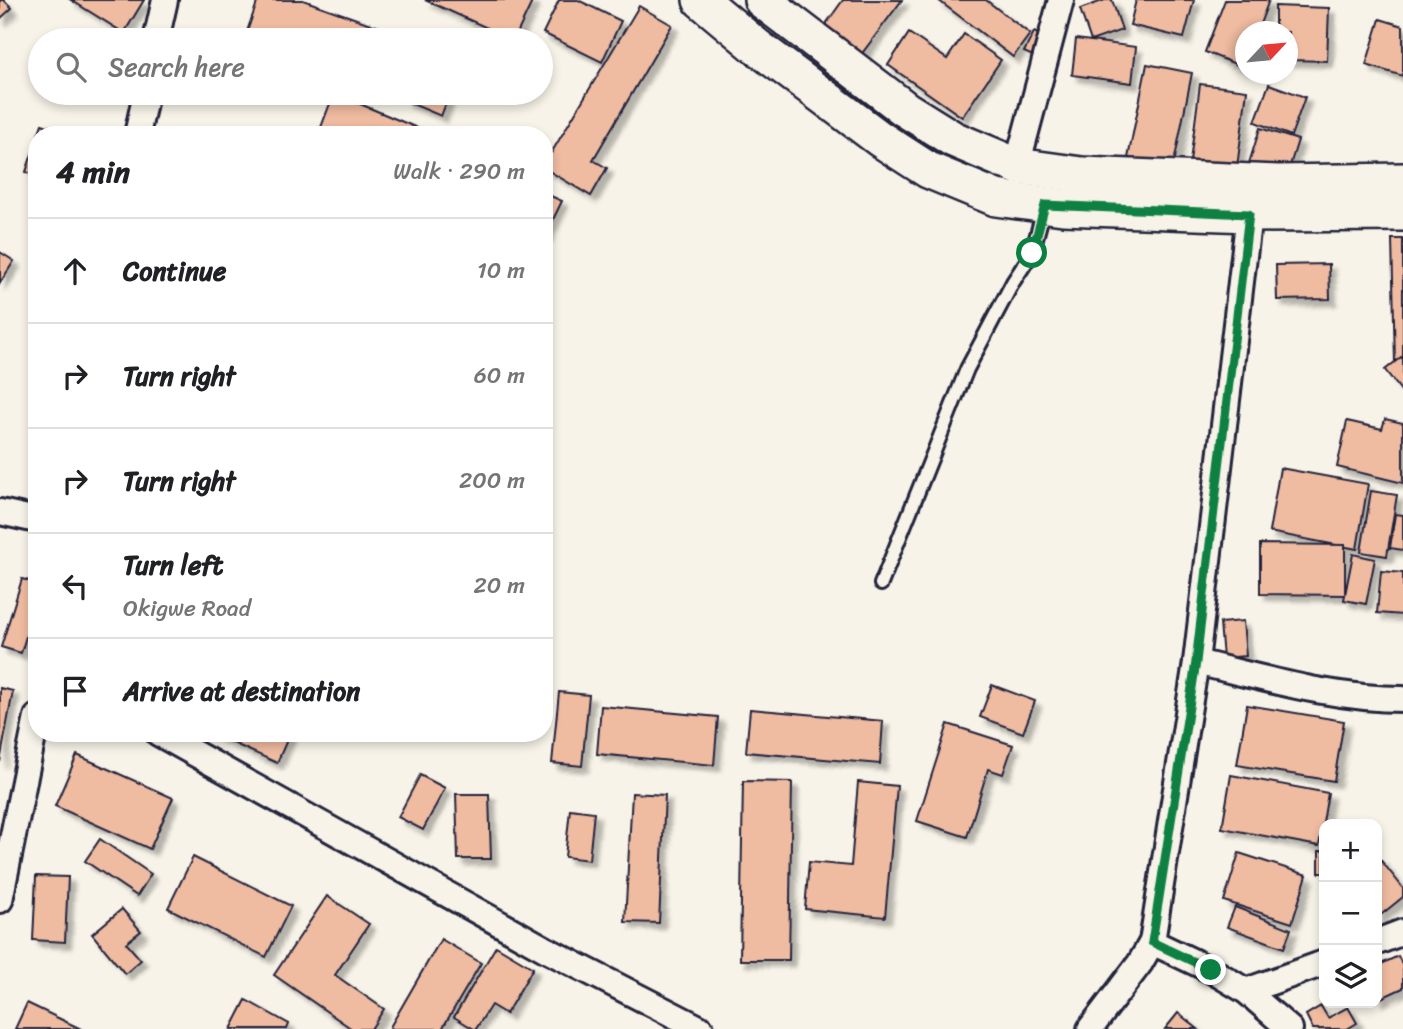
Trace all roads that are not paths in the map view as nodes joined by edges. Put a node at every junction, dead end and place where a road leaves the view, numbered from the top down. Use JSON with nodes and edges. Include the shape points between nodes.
{"nodes":[{"id":1,"x":165,"y":0,"type":"edge"},
{"id":2,"x":701,"y":0,"type":"edge"},
{"id":3,"x":1061,"y":0,"type":"edge"},
{"id":4,"x":780,"y":6,"type":"edge"},
{"id":5,"x":159,"y":28,"type":"edge"},
{"id":6,"x":143,"y":105,"type":"edge"},
{"id":7,"x":139,"y":126,"type":"edge"},
{"id":8,"x":1017,"y":166,"type":"junction"},
{"id":9,"x":1403,"y":181,"type":"edge"},
{"id":10,"x":1045,"y":205,"type":"junction"},
{"id":11,"x":1403,"y":213,"type":"edge"},
{"id":12,"x":1249,"y":214,"type":"junction"},
{"id":13,"x":0,"y":512,"type":"edge"},
{"id":14,"x":28,"y":518,"type":"edge"},
{"id":15,"x":881,"y":584,"type":"dead end"},
{"id":16,"x":1196,"y":662,"type":"junction"},
{"id":17,"x":1403,"y":699,"type":"edge"},
{"id":18,"x":28,"y":741,"type":"edge"},
{"id":19,"x":174,"y":742,"type":"edge"},
{"id":20,"x":10,"y":790,"type":"edge"},
{"id":21,"x":0,"y":900,"type":"edge"},
{"id":22,"x":1403,"y":932,"type":"edge"},
{"id":23,"x":1382,"y":940,"type":"edge"},
{"id":24,"x":1152,"y":942,"type":"junction"},
{"id":25,"x":1319,"y":965,"type":"edge"},
{"id":26,"x":1246,"y":991,"type":"junction"},
{"id":27,"x":1095,"y":1027,"type":"edge"},
{"id":28,"x":701,"y":1029,"type":"edge"},
{"id":29,"x":1290,"y":1029,"type":"edge"}],
"edges":[{"from":1,"to":5,"type":"street"},
{"from":2,"to":10,"type":"main road","via":[[880,139],[929,170],[996,198]]},
{"from":3,"to":8,"type":"street"},
{"from":4,"to":8,"type":"main road","via":[[905,109],[953,139]]},
{"from":6,"to":7,"type":"street"},
{"from":8,"to":9,"type":"main road","via":[[1082,175],[1278,183]]},
{"from":10,"to":12,"type":"main road"},
{"from":10,"to":15,"type":"lane","via":[[1032,253],[967,369]]},
{"from":11,"to":12,"type":"main road"},
{"from":12,"to":16,"type":"street"},
{"from":13,"to":14,"type":"street"},
{"from":16,"to":17,"type":"street","via":[[1341,695]]},
{"from":16,"to":24,"type":"street"},
{"from":18,"to":20,"type":"street"},
{"from":19,"to":28,"type":"street","via":[[547,950]]},
{"from":20,"to":21,"type":"street"},
{"from":22,"to":23,"type":"street"},
{"from":24,"to":26,"type":"street"},
{"from":24,"to":27,"type":"street"},
{"from":25,"to":26,"type":"street"},
{"from":26,"to":29,"type":"street"}]}
